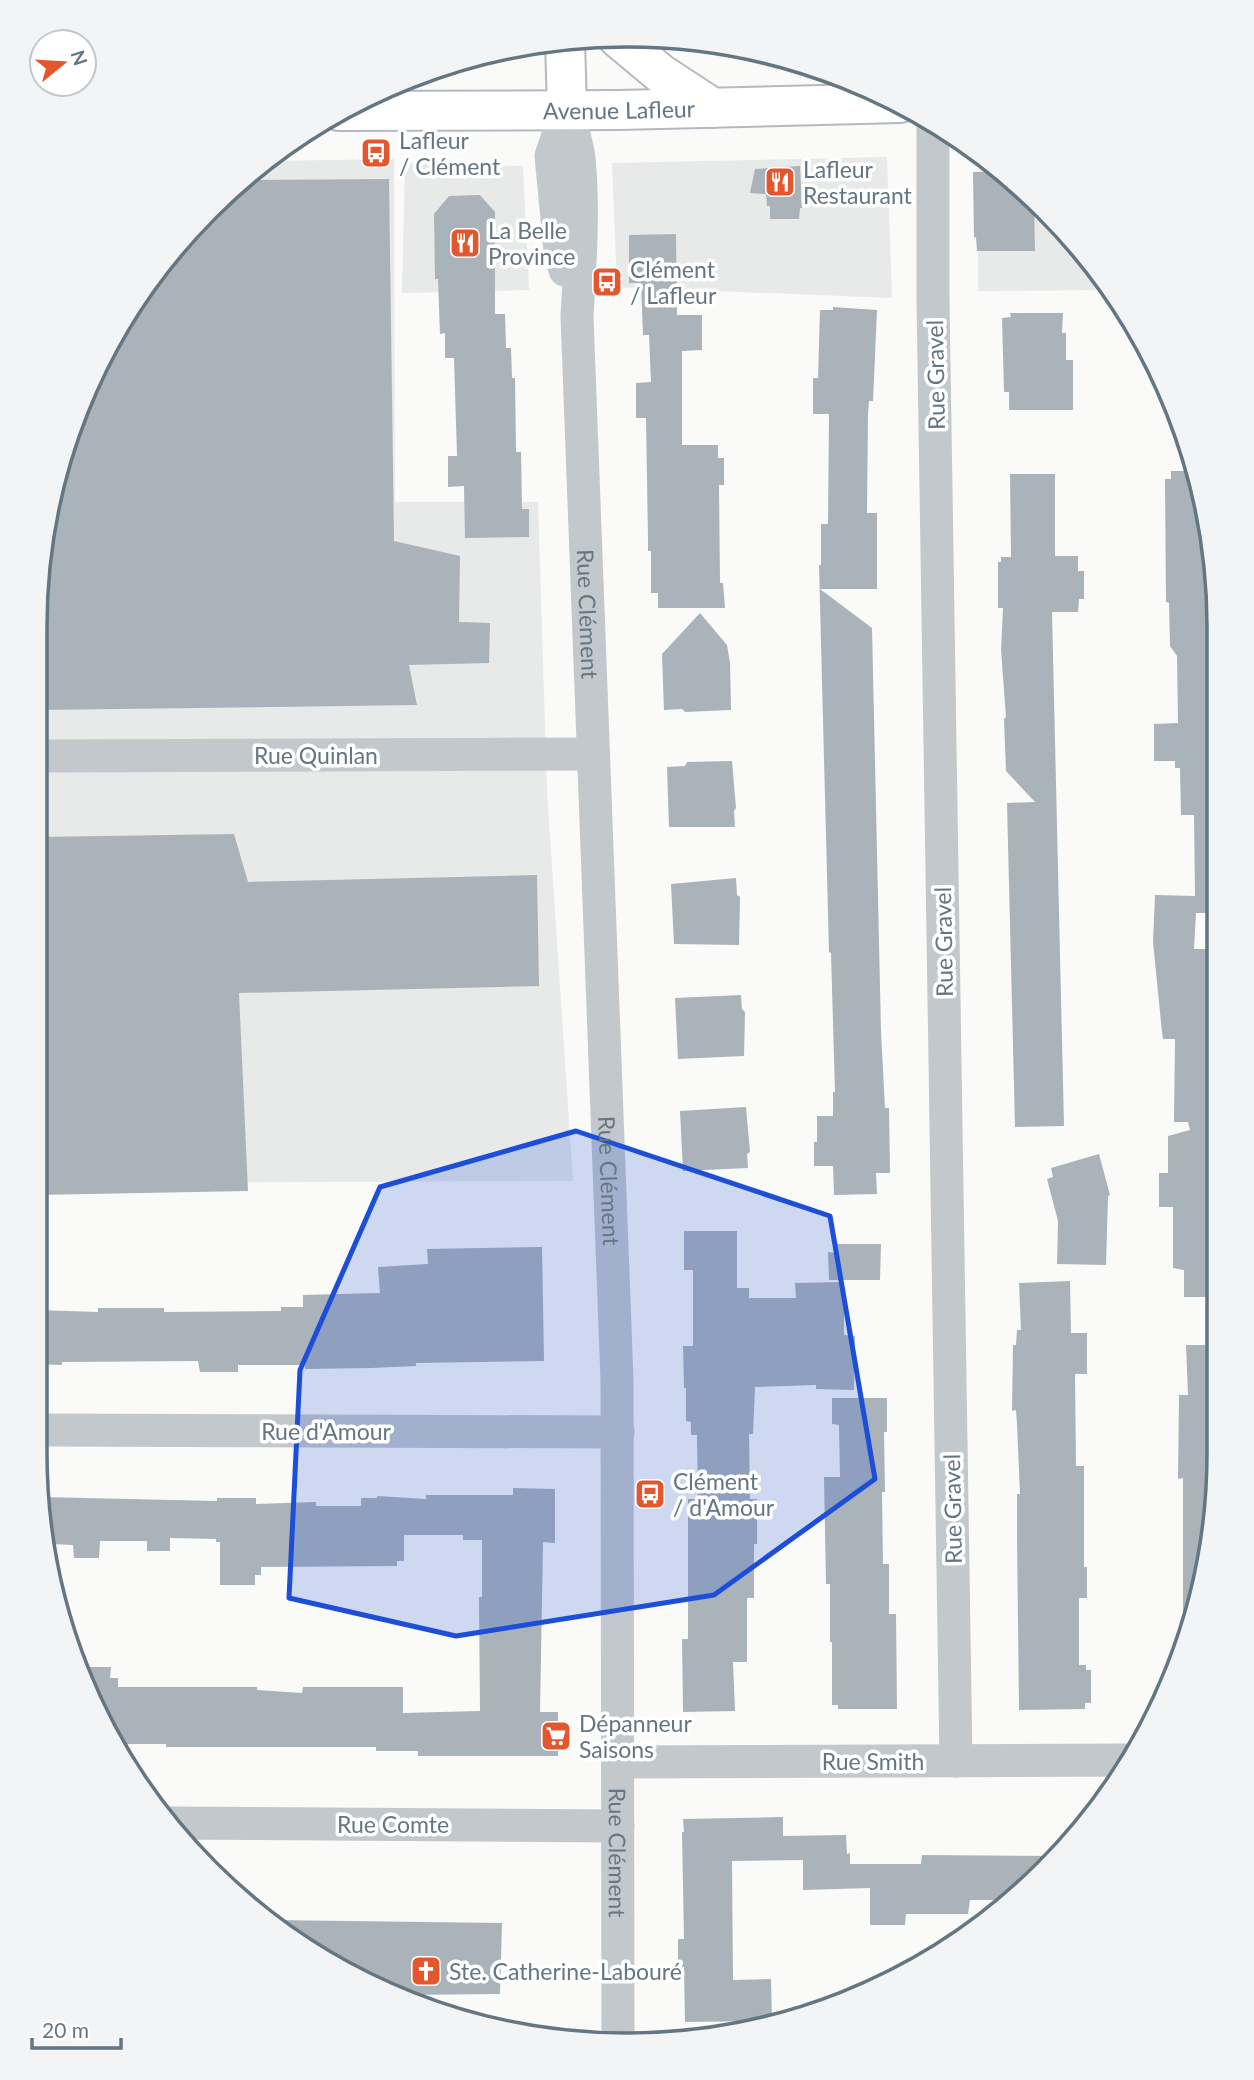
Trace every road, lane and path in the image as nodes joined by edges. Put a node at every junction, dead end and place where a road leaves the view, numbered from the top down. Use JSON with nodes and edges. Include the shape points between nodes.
{"nodes":[{"id":1,"x":629,"y":47,"type":"edge"},
{"id":2,"x":565,"y":50,"type":"edge"},
{"id":3,"x":876,"y":104,"type":"edge"},
{"id":4,"x":713,"y":108,"type":"junction"},
{"id":5,"x":567,"y":110,"type":"junction"},
{"id":6,"x":364,"y":111,"type":"edge"},
{"id":7,"x":933,"y":135,"type":"edge"},
{"id":8,"x":593,"y":754,"type":"junction"},
{"id":9,"x":47,"y":756,"type":"edge"},
{"id":10,"x":47,"y":1430,"type":"edge"},
{"id":11,"x":618,"y":1432,"type":"junction"},
{"id":12,"x":1118,"y":1760,"type":"edge"},
{"id":13,"x":956,"y":1761,"type":"junction"},
{"id":14,"x":618,"y":1762,"type":"junction"},
{"id":15,"x":181,"y":1823,"type":"edge"},
{"id":16,"x":618,"y":1826,"type":"junction"},
{"id":17,"x":618,"y":2033,"type":"edge"}],
"edges":[{"from":1,"to":4,"type":"main road"},
{"from":2,"to":5,"type":"main road","name":"Rue Clément"},
{"from":3,"to":4,"type":"main road","name":"Avenue Lafleur"},
{"from":4,"to":5,"type":"main road","name":"Avenue Lafleur"},
{"from":5,"to":6,"type":"main road","name":"Avenue Lafleur"},
{"from":5,"to":8,"type":"street","name":"Rue Clément","via":[[551,166],[560,250],[577,316]]},
{"from":7,"to":13,"type":"street","name":"Rue Gravel"},
{"from":8,"to":9,"type":"street","name":"Rue Quinlan"},
{"from":8,"to":11,"type":"street","name":"Rue Clément"},
{"from":10,"to":11,"type":"street","name":"Rue d'Amour"},
{"from":11,"to":14,"type":"street","name":"Rue Clément"},
{"from":12,"to":13,"type":"street","name":"Rue Smith"},
{"from":13,"to":14,"type":"street","name":"Rue Smith"},
{"from":14,"to":16,"type":"street","name":"Rue Clément"},
{"from":15,"to":16,"type":"street","name":"Rue Comte"},
{"from":16,"to":17,"type":"street","name":"Rue Clément"}]}
